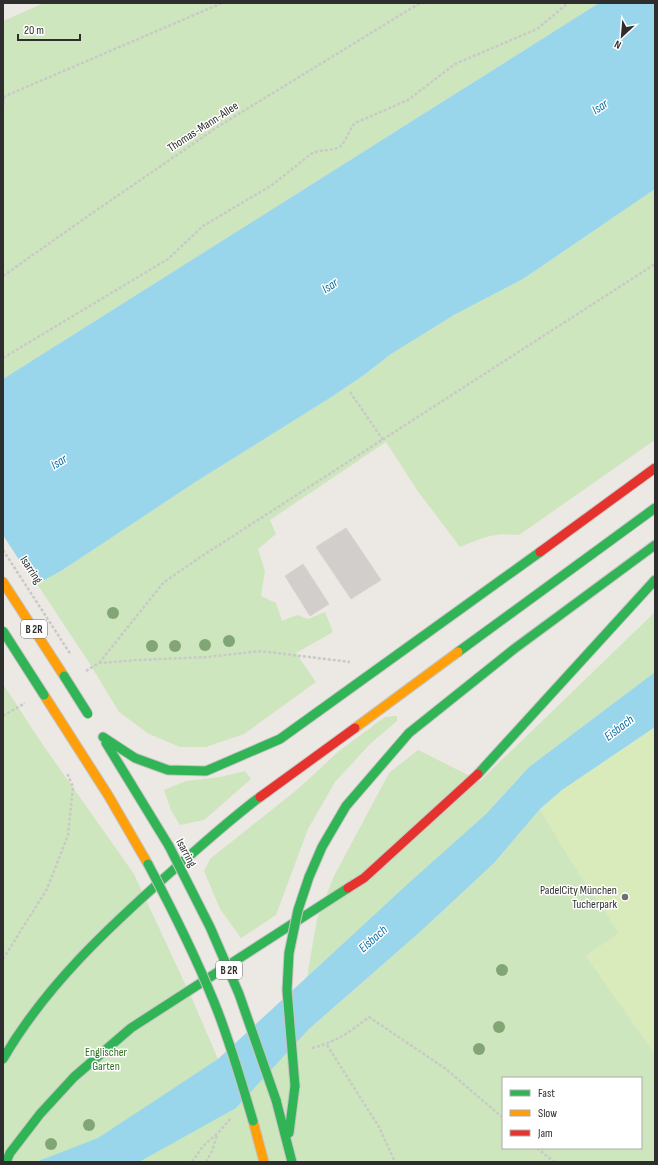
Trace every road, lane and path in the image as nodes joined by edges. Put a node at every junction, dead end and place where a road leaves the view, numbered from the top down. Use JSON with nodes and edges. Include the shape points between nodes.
{"nodes":[{"id":1,"x":222,"y":3,"type":"edge"},
{"id":2,"x":420,"y":3,"type":"edge"},
{"id":3,"x":568,"y":3,"type":"edge"},
{"id":4,"x":3,"y":97,"type":"edge"},
{"id":5,"x":3,"y":105,"type":"edge"},
{"id":6,"x":655,"y":264,"type":"edge"},
{"id":7,"x":3,"y":276,"type":"edge"},
{"id":8,"x":3,"y":358,"type":"edge"},
{"id":9,"x":350,"y":392,"type":"dead end"},
{"id":10,"x":383,"y":440,"type":"junction"},
{"id":11,"x":655,"y":468,"type":"edge"},
{"id":12,"x":655,"y":508,"type":"edge"},
{"id":13,"x":655,"y":545,"type":"edge"},
{"id":14,"x":3,"y":550,"type":"edge"},
{"id":15,"x":655,"y":580,"type":"edge"},
{"id":16,"x":3,"y":582,"type":"edge"},
{"id":17,"x":3,"y":631,"type":"edge"},
{"id":18,"x":74,"y":660,"type":"dead end"},
{"id":19,"x":99,"y":663,"type":"junction"},
{"id":20,"x":356,"y":663,"type":"dead end"},
{"id":21,"x":86,"y":671,"type":"dead end"},
{"id":22,"x":31,"y":700,"type":"dead end"},
{"id":23,"x":3,"y":715,"type":"edge"},
{"id":24,"x":90,"y":717,"type":"dead end"},
{"id":25,"x":66,"y":773,"type":"dead end"},
{"id":26,"x":3,"y":959,"type":"edge"},
{"id":27,"x":369,"y":1017,"type":"dead end"},
{"id":28,"x":327,"y":1044,"type":"dead end"},
{"id":29,"x":3,"y":1059,"type":"edge"},
{"id":30,"x":502,"y":1117,"type":"edge"},
{"id":31,"x":288,"y":1144,"type":"junction"},
{"id":32,"x":539,"y":1149,"type":"edge"},
{"id":33,"x":6,"y":1162,"type":"edge"},
{"id":34,"x":192,"y":1162,"type":"edge"},
{"id":35,"x":206,"y":1162,"type":"edge"},
{"id":36,"x":264,"y":1162,"type":"edge"},
{"id":37,"x":292,"y":1162,"type":"edge"},
{"id":38,"x":395,"y":1162,"type":"edge"},
{"id":39,"x":554,"y":1162,"type":"edge"}],
"edges":[{"from":1,"to":4,"type":"path"},
{"from":2,"to":7,"type":"path","name":"Thomas-Mann-Allee","via":[[219,126]]},
{"from":3,"to":8,"type":"path","via":[[537,29],[455,64],[408,100],[356,123],[338,148],[311,154],[272,185],[203,226],[168,259]]},
{"from":4,"to":5,"type":"path"},
{"from":6,"to":10,"type":"path"},
{"from":9,"to":10,"type":"path"},
{"from":10,"to":19,"type":"path","via":[[164,582]]},
{"from":11,"to":31,"type":"highway","name":"Isarring","number":"B 2R","bridge":true,"via":[[280,739],[206,771],[168,770],[135,758],[101,734],[169,846],[210,927],[239,994],[276,1100]]},
{"from":12,"to":29,"type":"highway","via":[[238,813],[117,920],[64,975],[14,1040]]},
{"from":13,"to":31,"type":"highway","bridge":true,"via":[[514,649],[409,732],[346,806],[322,847],[309,877],[298,910],[289,953],[287,990],[294,1086]]},
{"from":14,"to":18,"type":"path","name":"Isarring","bridge":true},
{"from":15,"to":33,"type":"highway","via":[[472,782],[364,878],[131,1028],[74,1077],[40,1114]]},
{"from":16,"to":24,"type":"highway","number":"B 2R","bridge":true},
{"from":17,"to":36,"type":"highway","number":"B 2R","bridge":true,"via":[[108,795],[148,864],[186,938],[214,1003],[238,1072]]},
{"from":19,"to":20,"type":"path","via":[[208,657],[260,651]]},
{"from":19,"to":21,"type":"path"},
{"from":22,"to":23,"type":"path"},
{"from":25,"to":26,"type":"path","via":[[73,787],[68,835],[47,889]]},
{"from":27,"to":30,"type":"path","via":[[446,1069]]},
{"from":28,"to":38,"type":"path","via":[[379,1127]]},
{"from":31,"to":37,"type":"highway","name":"Isarring","number":"B 2R"},
{"from":32,"to":39,"type":"path"},
{"from":34,"to":35,"type":"path","via":[[203,1146],[218,1133]]}]}
